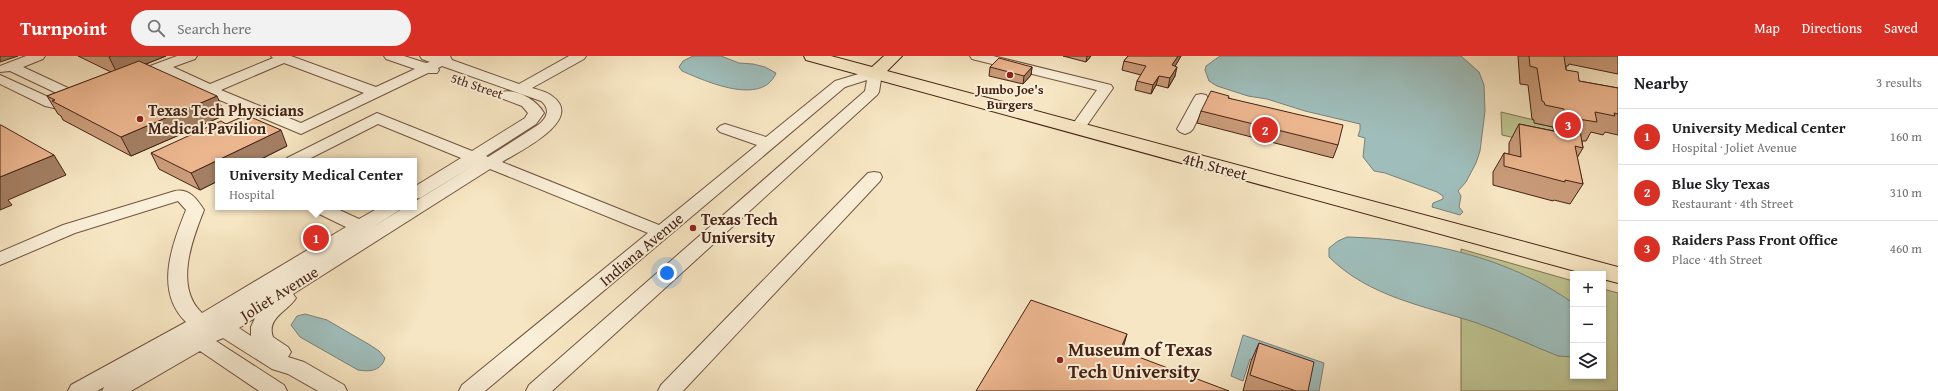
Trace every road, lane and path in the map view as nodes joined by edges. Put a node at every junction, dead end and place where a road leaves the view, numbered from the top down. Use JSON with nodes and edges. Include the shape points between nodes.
{"nodes":[{"id":1,"x":38,"y":56,"type":"edge"},
{"id":2,"x":190,"y":56,"type":"edge"},
{"id":3,"x":391,"y":56,"type":"edge"},
{"id":4,"x":579,"y":56,"type":"edge"},
{"id":5,"x":812,"y":56,"type":"edge"},
{"id":6,"x":894,"y":56,"type":"edge"},
{"id":7,"x":977,"y":56,"type":"edge"},
{"id":8,"x":281,"y":57,"type":"edge"},
{"id":9,"x":434,"y":59,"type":"edge"},
{"id":10,"x":161,"y":67,"type":"junction"},
{"id":11,"x":5,"y":69,"type":"edge"},
{"id":12,"x":874,"y":73,"type":"junction"},
{"id":13,"x":139,"y":76,"type":"edge"},
{"id":14,"x":0,"y":79,"type":"edge"},
{"id":15,"x":522,"y":88,"type":"junction"},
{"id":16,"x":209,"y":90,"type":"junction"},
{"id":17,"x":375,"y":92,"type":"junction"},
{"id":18,"x":94,"y":93,"type":"edge"},
{"id":19,"x":1201,"y":98,"type":"dead end"},
{"id":20,"x":80,"y":99,"type":"junction"},
{"id":21,"x":555,"y":109,"type":"joint"},
{"id":22,"x":536,"y":113,"type":"joint"},
{"id":23,"x":1078,"y":128,"type":"junction"},
{"id":24,"x":725,"y":129,"type":"dead end"},
{"id":25,"x":1185,"y":129,"type":"dead end"},
{"id":26,"x":768,"y":143,"type":"junction"},
{"id":27,"x":299,"y":158,"type":"edge"},
{"id":28,"x":482,"y":160,"type":"junction"},
{"id":29,"x":874,"y":177,"type":"dead end"},
{"id":30,"x":417,"y":192,"type":"edge"},
{"id":31,"x":417,"y":200,"type":"edge"},
{"id":32,"x":325,"y":210,"type":"edge"},
{"id":33,"x":389,"y":210,"type":"edge"},
{"id":34,"x":400,"y":210,"type":"edge"},
{"id":35,"x":367,"y":230,"type":"junction"},
{"id":36,"x":661,"y":232,"type":"junction"},
{"id":37,"x":0,"y":259,"type":"edge"},
{"id":38,"x":315,"y":271,"type":"junction"},
{"id":39,"x":1618,"y":275,"type":"edge"},
{"id":40,"x":223,"y":328,"type":"junction"},
{"id":41,"x":200,"y":332,"type":"junction"},
{"id":42,"x":296,"y":368,"type":"junction"},
{"id":43,"x":79,"y":391,"type":"edge"},
{"id":44,"x":113,"y":391,"type":"edge"},
{"id":45,"x":276,"y":391,"type":"edge"},
{"id":46,"x":336,"y":391,"type":"edge"},
{"id":47,"x":470,"y":391,"type":"edge"},
{"id":48,"x":537,"y":391,"type":"edge"},
{"id":49,"x":669,"y":391,"type":"edge"}],
"edges":[{"from":1,"to":11,"type":"street"},
{"from":2,"to":10,"type":"street"},
{"from":3,"to":9,"type":"street","name":"5th Street"},
{"from":4,"to":15,"type":"street"},
{"from":5,"to":12,"type":"main road","name":"4th Street"},
{"from":6,"to":12,"type":"main road","name":"Indiana Avenue"},
{"from":7,"to":23,"type":"street","via":[[1106,88]]},
{"from":8,"to":16,"type":"street"},
{"from":8,"to":17,"type":"street"},
{"from":9,"to":15,"type":"street","name":"5th Street"},
{"from":9,"to":17,"type":"street"},
{"from":9,"to":22,"type":"street","name":"5th Street","via":[[522,101],[531,106]]},
{"from":10,"to":13,"type":"street"},
{"from":10,"to":16,"type":"street"},
{"from":11,"to":20,"type":"street"},
{"from":12,"to":23,"type":"main road","name":"4th Street"},
{"from":12,"to":26,"type":"street","name":"Indiana Avenue","via":[[840,84]]},
{"from":12,"to":48,"type":"street","via":[[872,92]]},
{"from":14,"to":20,"type":"street","via":[[50,103],[63,104]]},
{"from":15,"to":21,"type":"street","name":"5th Street","via":[[546,98],[553,103]]},
{"from":16,"to":17,"type":"street","via":[[301,129]]},
{"from":18,"to":20,"type":"street"},
{"from":19,"to":25,"type":"street"},
{"from":21,"to":28,"type":"street","name":"Joliet Avenue","via":[[552,121],[547,127]]},
{"from":22,"to":28,"type":"street","name":"Joliet Avenue","via":[[531,121]]},
{"from":23,"to":39,"type":"main road","name":"4th Street"},
{"from":24,"to":26,"type":"street"},
{"from":26,"to":36,"type":"street","name":"Indiana Avenue"},
{"from":27,"to":28,"type":"street","via":[[377,118]]},
{"from":28,"to":30,"type":"street","name":"Joliet Avenue"},
{"from":28,"to":31,"type":"street","name":"Joliet Avenue"},
{"from":28,"to":36,"type":"street"},
{"from":29,"to":49,"type":"street"},
{"from":32,"to":35,"type":"street"},
{"from":33,"to":35,"type":"street","name":"Joliet Avenue"},
{"from":34,"to":35,"type":"street","name":"Joliet Avenue"},
{"from":35,"to":38,"type":"street","name":"Joliet Avenue"},
{"from":35,"to":41,"type":"street","name":"Joliet Avenue"},
{"from":36,"to":47,"type":"street","name":"Indiana Avenue"},
{"from":37,"to":41,"type":"street","via":[[69,229],[181,195],[195,210],[181,248],[177,283],[185,309]]},
{"from":38,"to":40,"type":"street","name":"Joliet Avenue"},
{"from":38,"to":42,"type":"street","via":[[301,288],[275,305],[262,326],[262,338],[288,357]]},
{"from":40,"to":41,"type":"street"},
{"from":40,"to":42,"type":"street","via":[[280,363]]},
{"from":41,"to":43,"type":"street","name":"Joliet Avenue"},
{"from":41,"to":44,"type":"street","name":"Joliet Avenue"},
{"from":41,"to":45,"type":"street"},
{"from":42,"to":46,"type":"street"}]}
